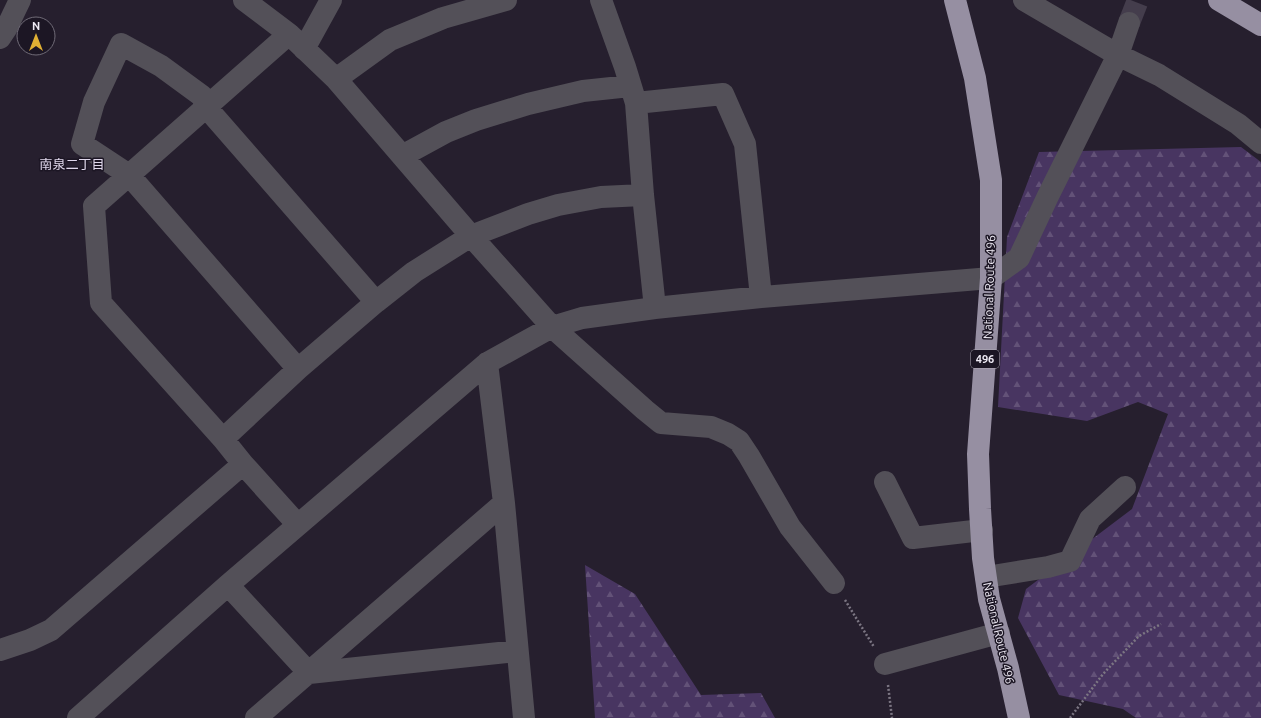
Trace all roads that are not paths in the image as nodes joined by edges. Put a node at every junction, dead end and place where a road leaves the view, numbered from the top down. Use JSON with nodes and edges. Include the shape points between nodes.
{"nodes":[{"id":1,"x":20,"y":0,"type":"edge"},
{"id":2,"x":244,"y":0,"type":"edge"},
{"id":3,"x":332,"y":0,"type":"edge"},
{"id":4,"x":506,"y":0,"type":"edge"},
{"id":5,"x":601,"y":0,"type":"edge"},
{"id":6,"x":955,"y":0,"type":"edge"},
{"id":7,"x":1024,"y":0,"type":"edge"},
{"id":8,"x":1219,"y":0,"type":"edge"},
{"id":9,"x":1129,"y":23,"type":"tunnel mouth"},
{"id":10,"x":1261,"y":25,"type":"edge"},
{"id":11,"x":289,"y":34,"type":"junction"},
{"id":12,"x":0,"y":38,"type":"edge"},
{"id":13,"x":304,"y":49,"type":"junction"},
{"id":14,"x":1118,"y":55,"type":"junction"},
{"id":15,"x":336,"y":79,"type":"junction"},
{"id":16,"x":633,"y":94,"type":"junction"},
{"id":17,"x":206,"y":107,"type":"junction"},
{"id":18,"x":1261,"y":142,"type":"edge"},
{"id":19,"x":402,"y":156,"type":"junction"},
{"id":20,"x":129,"y":175,"type":"junction"},
{"id":21,"x":643,"y":195,"type":"junction"},
{"id":22,"x":471,"y":236,"type":"junction"},
{"id":23,"x":991,"y":278,"type":"junction"},
{"id":24,"x":761,"y":297,"type":"junction"},
{"id":25,"x":376,"y":302,"type":"junction"},
{"id":26,"x":655,"y":308,"type":"junction"},
{"id":27,"x":552,"y":328,"type":"junction"},
{"id":28,"x":487,"y":363,"type":"junction"},
{"id":29,"x":298,"y":369,"type":"junction"},
{"id":30,"x":223,"y":439,"type":"junction"},
{"id":31,"x":243,"y":464,"type":"junction"},
{"id":32,"x":885,"y":482,"type":"dead end"},
{"id":33,"x":1125,"y":487,"type":"dead end"},
{"id":34,"x":504,"y":503,"type":"junction"},
{"id":35,"x":298,"y":524,"type":"junction"},
{"id":36,"x":982,"y":530,"type":"junction"},
{"id":37,"x":986,"y":577,"type":"junction"},
{"id":38,"x":834,"y":583,"type":"dead end"},
{"id":39,"x":228,"y":585,"type":"junction"},
{"id":40,"x":999,"y":633,"type":"junction"},
{"id":41,"x":0,"y":650,"type":"edge"},
{"id":42,"x":517,"y":651,"type":"junction"},
{"id":43,"x":885,"y":664,"type":"dead end"},
{"id":44,"x":309,"y":673,"type":"junction"},
{"id":45,"x":78,"y":718,"type":"edge"},
{"id":46,"x":256,"y":718,"type":"edge"},
{"id":47,"x":524,"y":718,"type":"edge"},
{"id":48,"x":1019,"y":718,"type":"edge"}],
"edges":[{"from":1,"to":12,"type":"street"},
{"from":2,"to":11,"type":"street"},
{"from":3,"to":13,"type":"street"},
{"from":4,"to":15,"type":"street","via":[[443,18],[390,40]]},
{"from":5,"to":16,"type":"street"},
{"from":6,"to":23,"type":"highway","name":"National Route 496","number":"496","via":[[975,78],[991,180]]},
{"from":7,"to":14,"type":"street"},
{"from":8,"to":10,"type":"highway"},
{"from":9,"to":14,"type":"street"},
{"from":11,"to":13,"type":"street"},
{"from":11,"to":17,"type":"street"},
{"from":13,"to":15,"type":"street"},
{"from":14,"to":18,"type":"street","via":[[1159,74],[1238,124]]},
{"from":14,"to":23,"type":"street","via":[[1019,258]]},
{"from":15,"to":19,"type":"street"},
{"from":16,"to":19,"type":"street","via":[[583,91],[528,104],[446,132]]},
{"from":16,"to":21,"type":"street"},
{"from":16,"to":24,"type":"street","via":[[723,94],[745,144]]},
{"from":17,"to":20,"type":"street"},
{"from":17,"to":20,"type":"street","via":[[202,96],[161,66],[121,44],[94,102],[82,144]]},
{"from":17,"to":25,"type":"street"},
{"from":19,"to":22,"type":"street"},
{"from":20,"to":29,"type":"street"},
{"from":20,"to":30,"type":"street","via":[[94,206],[100,303]]},
{"from":21,"to":22,"type":"street","via":[[601,197],[558,205]]},
{"from":21,"to":26,"type":"street"},
{"from":22,"to":25,"type":"street","via":[[414,272]]},
{"from":22,"to":27,"type":"street"},
{"from":23,"to":24,"type":"street"},
{"from":23,"to":36,"type":"highway","name":"National Route 496","number":"496","via":[[978,454]]},
{"from":24,"to":26,"type":"street"},
{"from":25,"to":29,"type":"street"},
{"from":26,"to":27,"type":"street","via":[[582,318]]},
{"from":27,"to":28,"type":"street"},
{"from":27,"to":38,"type":"street","via":[[661,423],[711,427],[739,441],[790,527]]},
{"from":28,"to":34,"type":"street"},
{"from":28,"to":35,"type":"street"},
{"from":29,"to":30,"type":"street"},
{"from":30,"to":31,"type":"street"},
{"from":31,"to":35,"type":"street"},
{"from":31,"to":41,"type":"street","via":[[51,630]]},
{"from":32,"to":36,"type":"street","via":[[914,538]]},
{"from":33,"to":37,"type":"street","via":[[1090,519],[1070,561]]},
{"from":34,"to":42,"type":"street"},
{"from":34,"to":44,"type":"street"},
{"from":35,"to":39,"type":"street"},
{"from":36,"to":37,"type":"highway","name":"National Route 496","number":"496"},
{"from":37,"to":40,"type":"highway","name":"National Route 496","number":"496","via":[[989,599]]},
{"from":39,"to":44,"type":"street"},
{"from":39,"to":45,"type":"street"},
{"from":40,"to":43,"type":"street"},
{"from":40,"to":48,"type":"highway","name":"National Route 496","number":"496"},
{"from":42,"to":44,"type":"street"},
{"from":42,"to":47,"type":"street"},
{"from":44,"to":46,"type":"street"}]}
